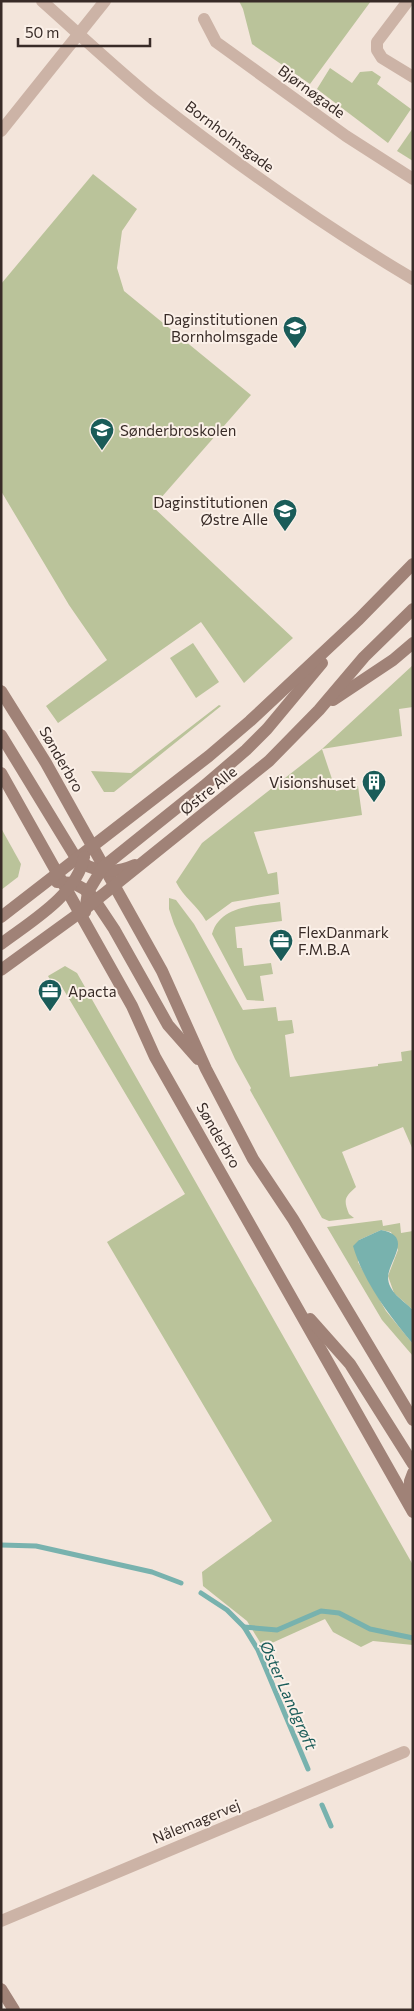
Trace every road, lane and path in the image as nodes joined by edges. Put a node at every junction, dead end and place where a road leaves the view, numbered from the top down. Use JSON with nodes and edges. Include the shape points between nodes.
{"nodes":[{"id":1,"x":42,"y":1,"type":"edge"},
{"id":2,"x":105,"y":1,"type":"edge"},
{"id":3,"x":408,"y":1,"type":"edge"},
{"id":4,"x":204,"y":19,"type":"dead end"},
{"id":5,"x":78,"y":34,"type":"junction"},
{"id":6,"x":413,"y":77,"type":"edge"},
{"id":7,"x":1,"y":131,"type":"edge"},
{"id":8,"x":413,"y":179,"type":"edge"},
{"id":9,"x":413,"y":279,"type":"edge"},
{"id":10,"x":410,"y":569,"type":"edge"},
{"id":11,"x":413,"y":609,"type":"edge"},
{"id":12,"x":359,"y":619,"type":"junction"},
{"id":13,"x":413,"y":643,"type":"edge"},
{"id":14,"x":1,"y":691,"type":"edge"},
{"id":15,"x":319,"y":710,"type":"junction"},
{"id":16,"x":1,"y":735,"type":"edge"},
{"id":17,"x":1,"y":773,"type":"edge"},
{"id":18,"x":84,"y":855,"type":"junction"},
{"id":19,"x":144,"y":862,"type":"junction"},
{"id":20,"x":103,"y":869,"type":"junction"},
{"id":21,"x":65,"y":882,"type":"junction"},
{"id":22,"x":114,"y":886,"type":"junction"},
{"id":23,"x":92,"y":896,"type":"junction"},
{"id":24,"x":82,"y":911,"type":"junction"},
{"id":25,"x":1,"y":917,"type":"edge"},
{"id":26,"x":1,"y":944,"type":"edge"},
{"id":27,"x":1,"y":970,"type":"edge"},
{"id":28,"x":206,"y":1069,"type":"junction"},
{"id":29,"x":292,"y":1298,"type":"junction"},
{"id":30,"x":413,"y":1420,"type":"edge"},
{"id":31,"x":413,"y":1464,"type":"edge"},
{"id":32,"x":413,"y":1473,"type":"edge"},
{"id":33,"x":411,"y":1509,"type":"edge"},
{"id":34,"x":404,"y":1752,"type":"dead end"},
{"id":35,"x":1,"y":1920,"type":"edge"},
{"id":36,"x":1,"y":1989,"type":"edge"},
{"id":37,"x":14,"y":2010,"type":"edge"}],
"edges":[{"from":1,"to":5,"type":"street","name":"Bornholmsgade"},
{"from":2,"to":5,"type":"street"},
{"from":3,"to":6,"type":"street","via":[[377,42],[377,50],[382,58]]},
{"from":4,"to":8,"type":"street","name":"Bjørnøgade","via":[[216,42],[356,143]]},
{"from":5,"to":7,"type":"street"},
{"from":5,"to":9,"type":"street","name":"Bornholmsgade","via":[[152,98],[247,171],[324,225]]},
{"from":10,"to":12,"type":"street","name":"Østre Alle"},
{"from":11,"to":15,"type":"street","name":"Østre Alle","via":[[364,657]]},
{"from":12,"to":18,"type":"street","name":"Østre Alle","via":[[229,738]]},
{"from":12,"to":20,"type":"street","via":[[267,729],[226,768]]},
{"from":13,"to":15,"type":"street"},
{"from":14,"to":18,"type":"street","name":"Sønderbro","via":[[32,738],[81,827]]},
{"from":15,"to":19,"type":"street","name":"Østre Alle","via":[[269,760]]},
{"from":16,"to":18,"type":"street","name":"Sønderbro"},
{"from":17,"to":21,"type":"street","name":"Sønderbro"},
{"from":18,"to":20,"type":"street","name":"Sønderbro"},
{"from":18,"to":20,"type":"street","via":[[94,870]]},
{"from":18,"to":21,"type":"street","name":"Østre Alle"},
{"from":18,"to":21,"type":"street"},
{"from":19,"to":20,"type":"street","via":[[131,867]]},
{"from":19,"to":22,"type":"street","name":"Østre Alle"},
{"from":20,"to":22,"type":"street","name":"Sønderbro"},
{"from":20,"to":23,"type":"street"},
{"from":21,"to":23,"type":"street"},
{"from":21,"to":24,"type":"street","name":"Sønderbro"},
{"from":21,"to":25,"type":"street","name":"Østre Alle","via":[[38,888]]},
{"from":21,"to":26,"type":"street"},
{"from":22,"to":23,"type":"street","name":"Østre Alle"},
{"from":22,"to":28,"type":"street","name":"Sønderbro","via":[[170,986]]},
{"from":23,"to":24,"type":"street","name":"Østre Alle"},
{"from":23,"to":28,"type":"street","via":[[168,1025]]},
{"from":24,"to":27,"type":"street","name":"Østre Alle"},
{"from":24,"to":29,"type":"street","name":"Sønderbro","via":[[89,932],[132,1006],[155,1057]]},
{"from":28,"to":30,"type":"street","name":"Sønderbro","via":[[253,1159],[293,1219]]},
{"from":29,"to":31,"type":"street","via":[[350,1364]]},
{"from":29,"to":33,"type":"street","name":"Sønderbro"},
{"from":32,"to":33,"type":"street","via":[[410,1481]]},
{"from":34,"to":35,"type":"street","name":"Nålemagervej"},
{"from":36,"to":37,"type":"street"}]}
